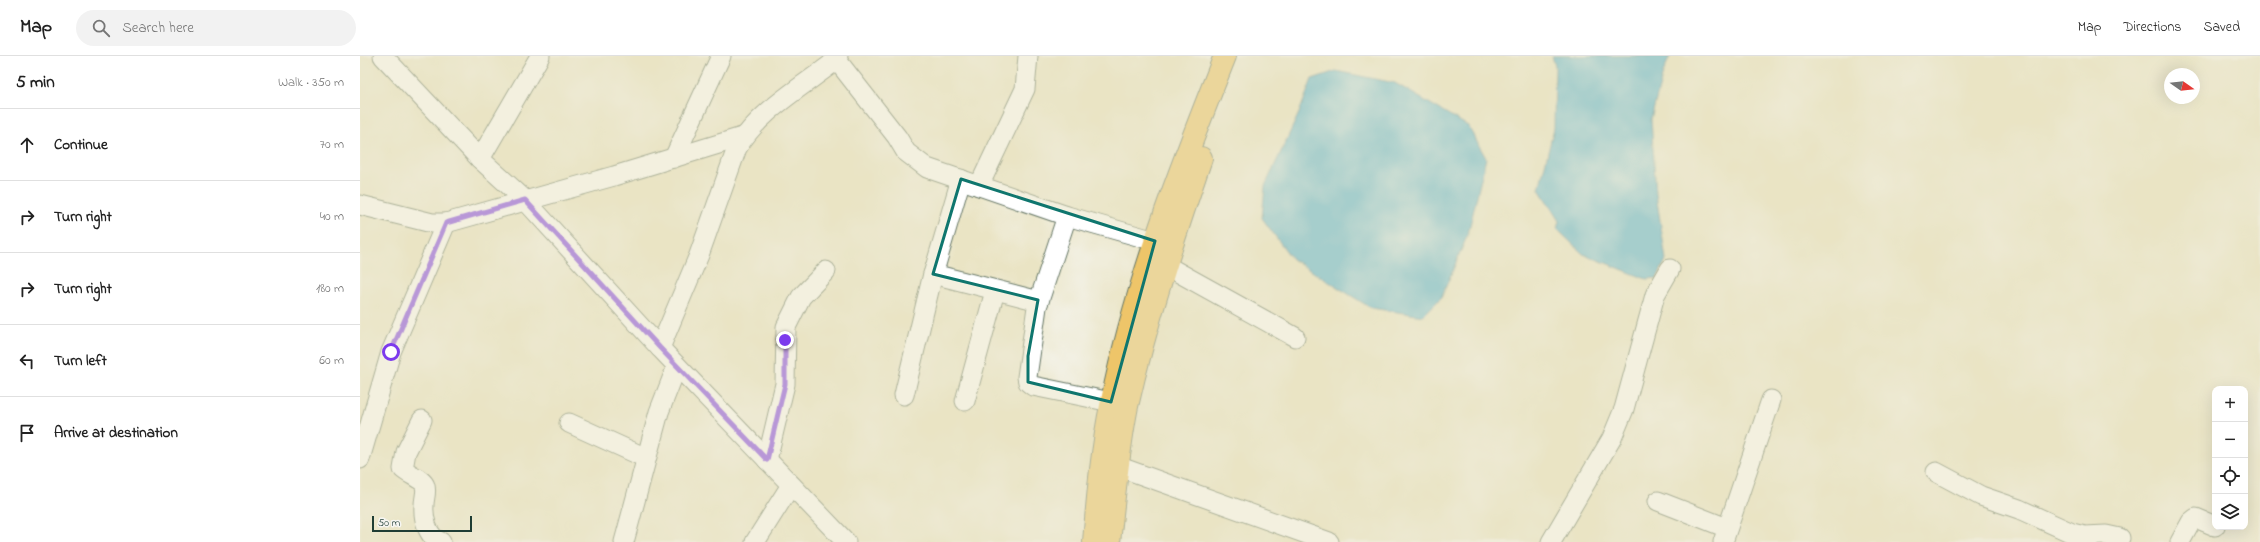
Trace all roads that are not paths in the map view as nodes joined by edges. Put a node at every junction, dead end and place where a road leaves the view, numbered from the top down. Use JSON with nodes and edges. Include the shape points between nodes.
{"nodes":[{"id":1,"x":383,"y":56,"type":"edge"},
{"id":2,"x":540,"y":56,"type":"edge"},
{"id":3,"x":720,"y":56,"type":"edge"},
{"id":4,"x":1028,"y":56,"type":"edge"},
{"id":5,"x":1225,"y":56,"type":"edge"},
{"id":6,"x":1239,"y":56,"type":"edge"},
{"id":7,"x":837,"y":58,"type":"edge"},
{"id":8,"x":745,"y":136,"type":"junction"},
{"id":9,"x":674,"y":158,"type":"junction"},
{"id":10,"x":480,"y":159,"type":"junction"},
{"id":11,"x":961,"y":180,"type":"junction"},
{"id":12,"x":979,"y":186,"type":"junction"},
{"id":13,"x":525,"y":200,"type":"junction"},
{"id":14,"x":361,"y":208,"type":"edge"},
{"id":15,"x":1067,"y":216,"type":"junction"},
{"id":16,"x":446,"y":223,"type":"junction"},
{"id":17,"x":1155,"y":241,"type":"junction"},
{"id":18,"x":1165,"y":265,"type":"junction"},
{"id":19,"x":1670,"y":269,"type":"dead end"},
{"id":20,"x":826,"y":270,"type":"dead end"},
{"id":21,"x":933,"y":274,"type":"junction"},
{"id":22,"x":995,"y":291,"type":"junction"},
{"id":23,"x":1039,"y":301,"type":"junction"},
{"id":24,"x":1295,"y":338,"type":"dead end"},
{"id":25,"x":660,"y":348,"type":"junction"},
{"id":26,"x":677,"y":366,"type":"junction"},
{"id":27,"x":904,"y":395,"type":"dead end"},
{"id":28,"x":1771,"y":400,"type":"dead end"},
{"id":29,"x":965,"y":401,"type":"dead end"},
{"id":30,"x":1111,"y":402,"type":"junction"},
{"id":31,"x":422,"y":420,"type":"dead end"},
{"id":32,"x":569,"y":423,"type":"dead end"},
{"id":33,"x":646,"y":458,"type":"junction"},
{"id":34,"x":360,"y":459,"type":"edge"},
{"id":35,"x":767,"y":460,"type":"junction"},
{"id":36,"x":1109,"y":464,"type":"junction"},
{"id":37,"x":1936,"y":472,"type":"dead end"},
{"id":38,"x":791,"y":485,"type":"junction"},
{"id":39,"x":1658,"y":501,"type":"dead end"},
{"id":40,"x":2212,"y":525,"type":"edge"},
{"id":41,"x":1725,"y":535,"type":"edge"},
{"id":42,"x":2123,"y":541,"type":"edge"},
{"id":43,"x":441,"y":542,"type":"edge"},
{"id":44,"x":624,"y":542,"type":"edge"},
{"id":45,"x":755,"y":542,"type":"edge"},
{"id":46,"x":846,"y":542,"type":"edge"},
{"id":47,"x":1094,"y":542,"type":"edge"},
{"id":48,"x":1109,"y":542,"type":"edge"},
{"id":49,"x":1329,"y":542,"type":"edge"},
{"id":50,"x":1551,"y":542,"type":"edge"},
{"id":51,"x":2180,"y":542,"type":"edge"}],
"edges":[{"from":1,"to":10,"type":"street"},
{"from":2,"to":10,"type":"street"},
{"from":3,"to":9,"type":"street"},
{"from":4,"to":12,"type":"street","via":[[1025,89]]},
{"from":5,"to":17,"type":"highway"},
{"from":6,"to":18,"type":"highway","via":[[1211,128]]},
{"from":7,"to":8,"type":"street","via":[[768,112]]},
{"from":7,"to":11,"type":"street","via":[[906,152],[927,168]]},
{"from":8,"to":9,"type":"street"},
{"from":8,"to":25,"type":"street","via":[[737,148],[699,255]]},
{"from":9,"to":13,"type":"street"},
{"from":10,"to":13,"type":"street"},
{"from":11,"to":12,"type":"street"},
{"from":11,"to":21,"type":"street"},
{"from":12,"to":15,"type":"street"},
{"from":13,"to":16,"type":"street"},
{"from":13,"to":25,"type":"street"},
{"from":14,"to":16,"type":"street","via":[[432,223]]},
{"from":15,"to":17,"type":"street"},
{"from":15,"to":23,"type":"street"},
{"from":16,"to":34,"type":"street","via":[[391,352]]},
{"from":17,"to":30,"type":"highway","via":[[1136,300]]},
{"from":18,"to":24,"type":"street"},
{"from":18,"to":36,"type":"highway"},
{"from":19,"to":50,"type":"street","via":[[1655,295],[1624,409],[1612,438]]},
{"from":20,"to":35,"type":"street","via":[[801,297],[786,327],[785,384]]},
{"from":21,"to":22,"type":"street"},
{"from":21,"to":27,"type":"street"},
{"from":22,"to":23,"type":"street"},
{"from":22,"to":29,"type":"street"},
{"from":23,"to":30,"type":"street","via":[[1028,356],[1028,382]]},
{"from":25,"to":26,"type":"street"},
{"from":26,"to":33,"type":"street","via":[[659,412]]},
{"from":26,"to":35,"type":"street"},
{"from":28,"to":41,"type":"street"},
{"from":30,"to":36,"type":"highway"},
{"from":31,"to":43,"type":"street","via":[[406,452],[403,469],[424,483],[426,487],[423,504],[429,531],[432,537]]},
{"from":32,"to":33,"type":"street"},
{"from":33,"to":44,"type":"street"},
{"from":35,"to":38,"type":"street"},
{"from":36,"to":47,"type":"highway"},
{"from":36,"to":48,"type":"highway"},
{"from":36,"to":49,"type":"street"},
{"from":37,"to":42,"type":"street","via":[[1981,496],[2019,509],[2072,533],[2085,536],[2106,535]]},
{"from":38,"to":45,"type":"street"},
{"from":38,"to":46,"type":"street"},
{"from":39,"to":41,"type":"street"},
{"from":40,"to":51,"type":"street","via":[[2196,518]]}]}
